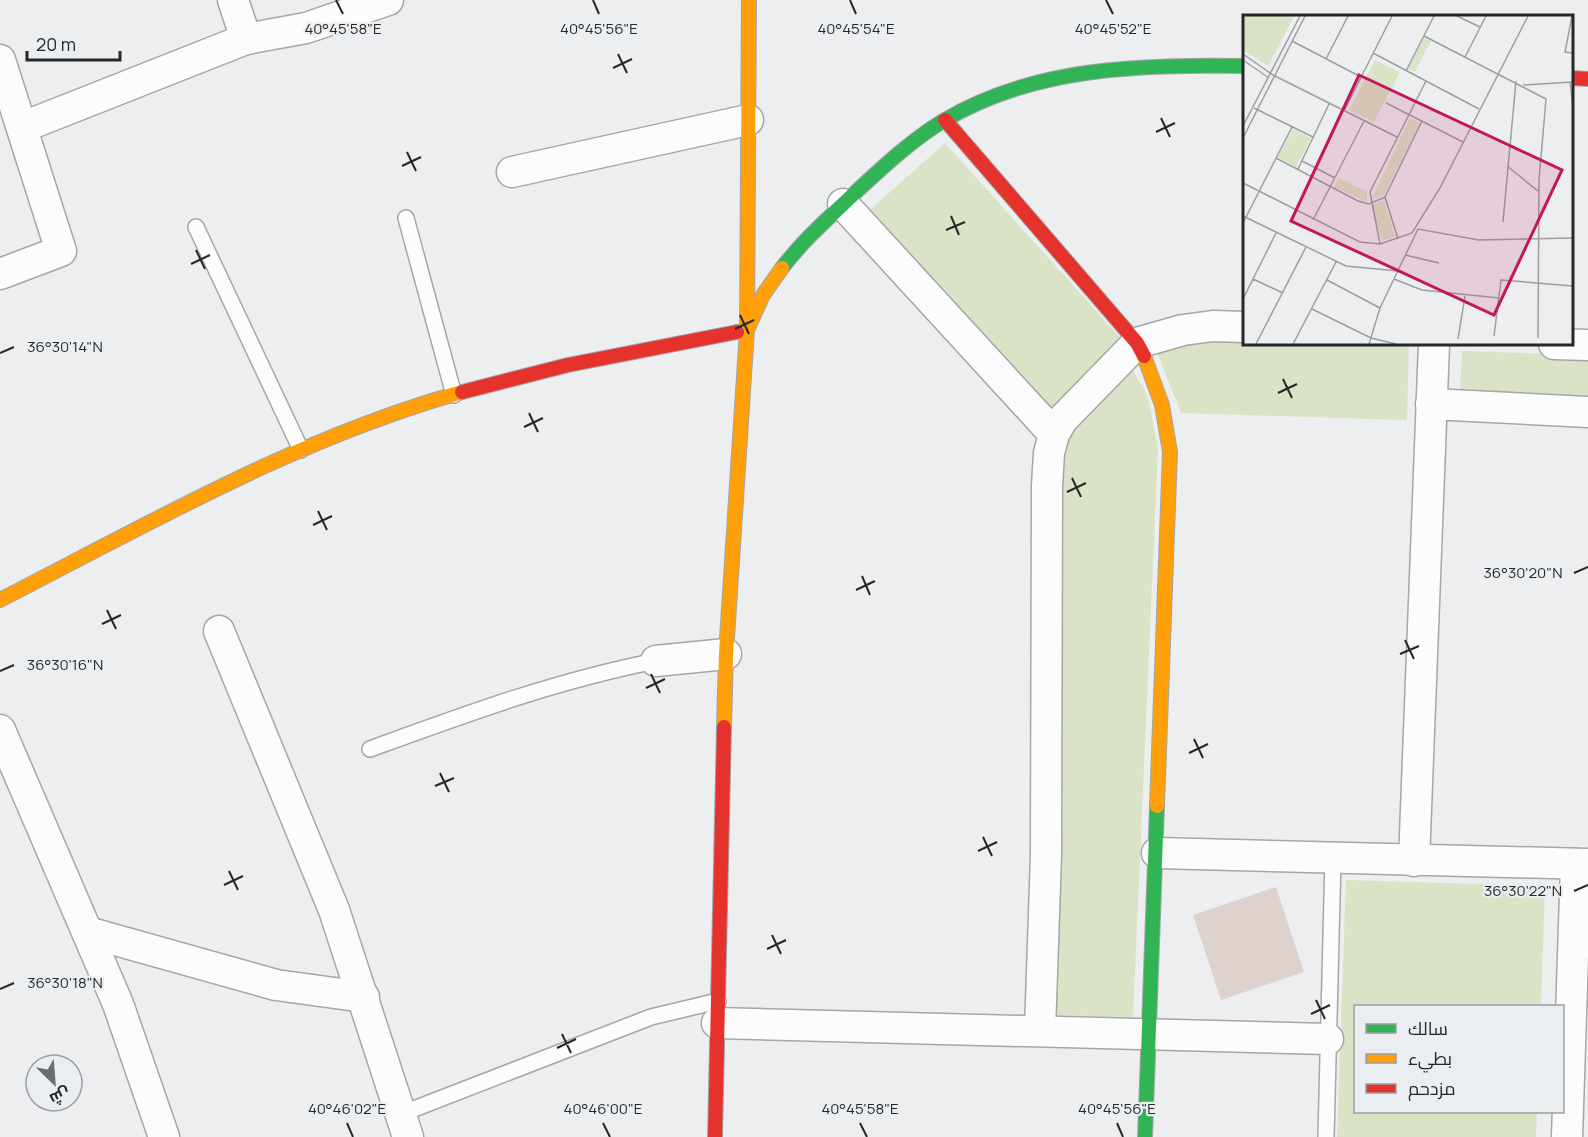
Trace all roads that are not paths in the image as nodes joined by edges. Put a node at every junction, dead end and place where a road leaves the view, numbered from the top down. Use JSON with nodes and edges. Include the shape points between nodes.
{"nodes":[{"id":1,"x":233,"y":0,"type":"edge"},
{"id":2,"x":388,"y":0,"type":"edge"},
{"id":3,"x":749,"y":0,"type":"edge"},
{"id":4,"x":246,"y":39,"type":"junction"},
{"id":5,"x":0,"y":60,"type":"edge"},
{"id":6,"x":1243,"y":66,"type":"edge"},
{"id":7,"x":1573,"y":78,"type":"edge"},
{"id":8,"x":1588,"y":79,"type":"edge"},
{"id":9,"x":748,"y":120,"type":"junction"},
{"id":10,"x":945,"y":120,"type":"junction"},
{"id":11,"x":22,"y":127,"type":"junction"},
{"id":12,"x":512,"y":172,"type":"dead end"},
{"id":13,"x":843,"y":204,"type":"junction"},
{"id":14,"x":406,"y":218,"type":"dead end"},
{"id":15,"x":196,"y":227,"type":"dead end"},
{"id":16,"x":0,"y":274,"type":"edge"},
{"id":17,"x":1243,"y":327,"type":"edge"},
{"id":18,"x":747,"y":330,"type":"junction"},
{"id":19,"x":1137,"y":344,"type":"junction"},
{"id":20,"x":1434,"y":345,"type":"edge"},
{"id":21,"x":1573,"y":345,"type":"edge"},
{"id":22,"x":1588,"y":345,"type":"edge"},
{"id":23,"x":454,"y":395,"type":"junction"},
{"id":24,"x":1431,"y":404,"type":"junction"},
{"id":25,"x":1588,"y":412,"type":"edge"},
{"id":26,"x":1054,"y":434,"type":"junction"},
{"id":27,"x":302,"y":450,"type":"junction"},
{"id":28,"x":0,"y":600,"type":"edge"},
{"id":29,"x":219,"y":631,"type":"dead end"},
{"id":30,"x":726,"y":654,"type":"junction"},
{"id":31,"x":656,"y":661,"type":"joint"},
{"id":32,"x":0,"y":730,"type":"edge"},
{"id":33,"x":370,"y":749,"type":"dead end"},
{"id":34,"x":1157,"y":853,"type":"junction"},
{"id":35,"x":1333,"y":858,"type":"junction"},
{"id":36,"x":1414,"y":861,"type":"junction"},
{"id":37,"x":1582,"y":864,"type":"edge"},
{"id":38,"x":87,"y":932,"type":"junction"},
{"id":39,"x":364,"y":997,"type":"junction"},
{"id":40,"x":718,"y":1012,"type":"junction"},
{"id":41,"x":1040,"y":1031,"type":"junction"},
{"id":42,"x":1150,"y":1034,"type":"junction"},
{"id":43,"x":1328,"y":1039,"type":"junction"},
{"id":44,"x":405,"y":1126,"type":"edge"},
{"id":45,"x":1574,"y":1134,"type":"edge"},
{"id":46,"x":164,"y":1137,"type":"edge"},
{"id":47,"x":715,"y":1137,"type":"edge"},
{"id":48,"x":1145,"y":1137,"type":"edge"},
{"id":49,"x":1326,"y":1137,"type":"edge"}],
"edges":[{"from":1,"to":4,"type":"street"},
{"from":2,"to":4,"type":"street","via":[[306,28]]},
{"from":3,"to":9,"type":"street"},
{"from":4,"to":11,"type":"street"},
{"from":5,"to":11,"type":"street"},
{"from":6,"to":10,"type":"street","via":[[1128,66],[1078,73],[1003,92]]},
{"from":7,"to":8,"type":"street"},
{"from":9,"to":12,"type":"street"},
{"from":9,"to":18,"type":"street"},
{"from":10,"to":13,"type":"street"},
{"from":10,"to":19,"type":"street"},
{"from":11,"to":16,"type":"street","via":[[61,251]]},
{"from":13,"to":18,"type":"street","via":[[770,281],[756,303]]},
{"from":13,"to":26,"type":"street"},
{"from":14,"to":23,"type":"lane"},
{"from":15,"to":27,"type":"lane"},
{"from":17,"to":19,"type":"street","via":[[1183,330]]},
{"from":18,"to":23,"type":"street","via":[[579,362]]},
{"from":18,"to":30,"type":"street"},
{"from":19,"to":26,"type":"street","via":[[1062,420]]},
{"from":19,"to":34,"type":"street","via":[[1160,396],[1170,442]]},
{"from":20,"to":24,"type":"street"},
{"from":21,"to":22,"type":"street"},
{"from":23,"to":27,"type":"street","via":[[394,413]]},
{"from":24,"to":25,"type":"street"},
{"from":24,"to":36,"type":"street"},
{"from":26,"to":41,"type":"street","via":[[1047,486],[1046,855]]},
{"from":27,"to":28,"type":"street"},
{"from":29,"to":39,"type":"street","via":[[334,910]]},
{"from":30,"to":31,"type":"street"},
{"from":30,"to":40,"type":"street"},
{"from":31,"to":33,"type":"lane","via":[[589,674],[532,691]]},
{"from":32,"to":38,"type":"street"},
{"from":34,"to":35,"type":"street"},
{"from":34,"to":42,"type":"street"},
{"from":35,"to":36,"type":"street"},
{"from":35,"to":43,"type":"lane"},
{"from":36,"to":37,"type":"street"},
{"from":37,"to":45,"type":"street"},
{"from":38,"to":39,"type":"street","via":[[276,985]]},
{"from":38,"to":46,"type":"street","via":[[118,1004]]},
{"from":39,"to":44,"type":"street"},
{"from":40,"to":41,"type":"street"},
{"from":40,"to":44,"type":"lane","via":[[651,1017]]},
{"from":40,"to":47,"type":"street"},
{"from":41,"to":42,"type":"street"},
{"from":42,"to":43,"type":"street"},
{"from":42,"to":48,"type":"street"},
{"from":43,"to":49,"type":"lane"}]}
